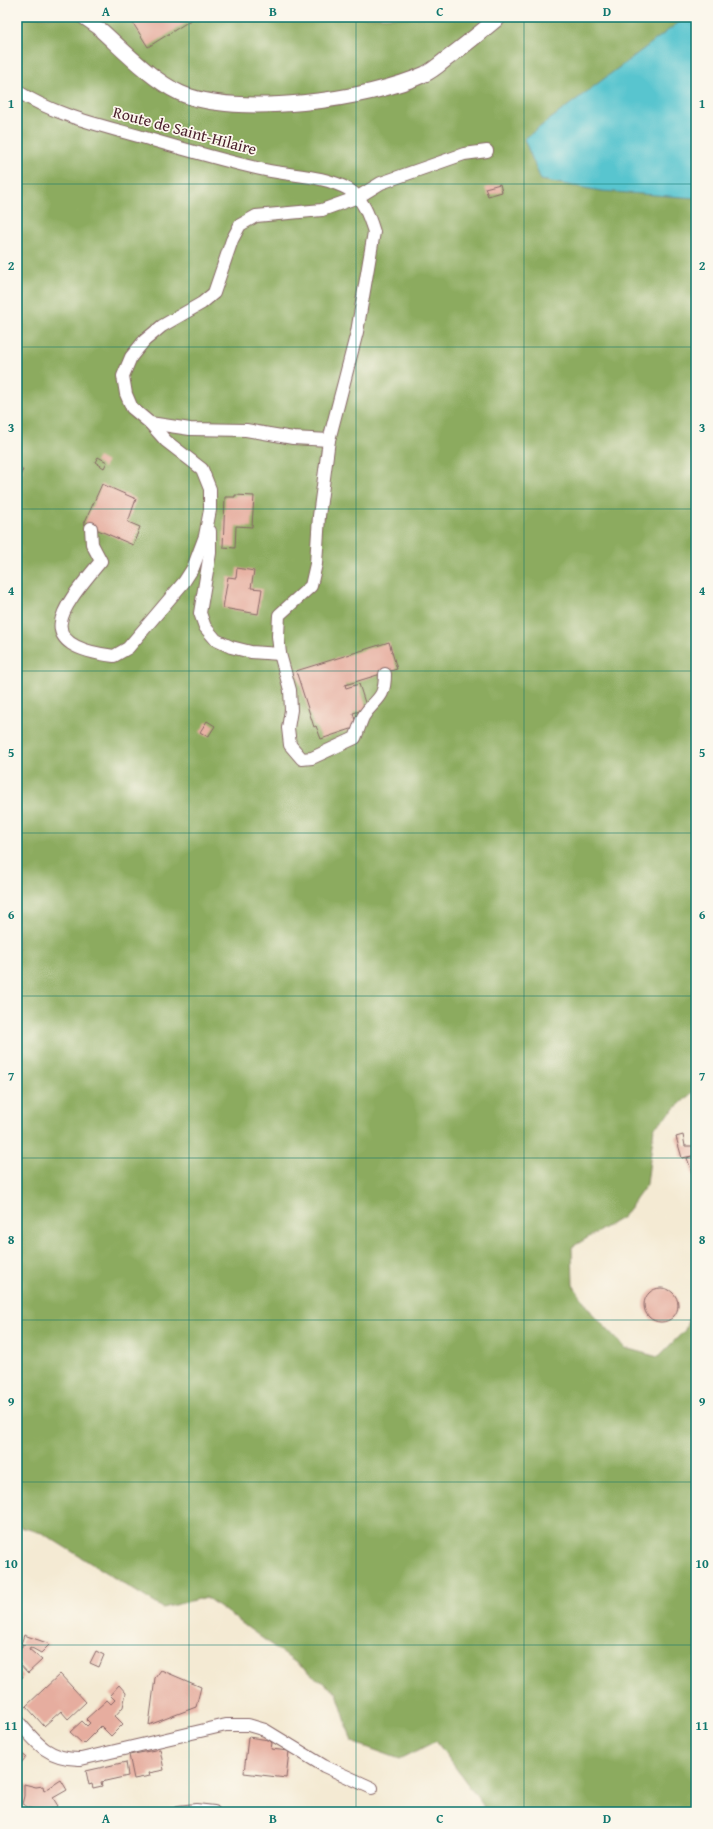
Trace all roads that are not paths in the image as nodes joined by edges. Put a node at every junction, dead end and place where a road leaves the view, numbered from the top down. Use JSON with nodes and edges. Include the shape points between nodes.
{"nodes":[{"id":1,"x":82,"y":17,"type":"edge"},
{"id":2,"x":499,"y":17,"type":"edge"},
{"id":3,"x":102,"y":31,"type":"joint"},
{"id":4,"x":17,"y":91,"type":"edge"},
{"id":5,"x":487,"y":151,"type":"dead end"},
{"id":6,"x":358,"y":197,"type":"junction"},
{"id":7,"x":150,"y":423,"type":"junction"},
{"id":8,"x":329,"y":440,"type":"junction"},
{"id":9,"x":210,"y":510,"type":"junction"},
{"id":10,"x":91,"y":528,"type":"dead end"},
{"id":11,"x":280,"y":654,"type":"junction"},
{"id":12,"x":385,"y":674,"type":"dead end"},
{"id":13,"x":17,"y":1720,"type":"edge"},
{"id":14,"x":372,"y":1788,"type":"dead end"},
{"id":15,"x":179,"y":1812,"type":"edge"},
{"id":16,"x":214,"y":1812,"type":"edge"}],
"edges":[{"from":1,"to":3,"type":"street"},
{"from":2,"to":3,"type":"street","via":[[469,43],[426,74],[374,92],[295,104],[219,104],[180,92],[144,70]]},
{"from":4,"to":6,"type":"street","name":"Route de Saint-Hilaire","via":[[77,119],[266,170],[329,181],[348,189]]},
{"from":5,"to":6,"type":"street","via":[[464,154],[381,183]]},
{"from":6,"to":7,"type":"street","via":[[322,210],[256,216],[240,225],[232,240],[214,293],[202,304],[162,326],[144,341],[131,357],[123,376],[126,394],[132,408]]},
{"from":6,"to":8,"type":"street","via":[[374,232],[357,332]]},
{"from":7,"to":8,"type":"street","via":[[190,428],[246,430],[293,438]]},
{"from":7,"to":9,"type":"street","via":[[166,440],[202,469],[210,489]]},
{"from":8,"to":11,"type":"street","via":[[319,516],[316,564],[311,586],[279,615]]},
{"from":9,"to":10,"type":"street","via":[[205,536],[184,582],[128,648],[114,656],[70,645],[63,637],[60,627],[61,615],[69,600],[101,561],[92,544]]},
{"from":9,"to":11,"type":"street","via":[[210,553],[200,613],[205,627],[216,640],[231,647],[251,652]]},
{"from":11,"to":12,"type":"street","via":[[290,690],[290,745],[302,759],[312,758],[355,738],[364,717],[380,698],[385,685]]},
{"from":13,"to":14,"type":"street","via":[[33,1740],[50,1754],[67,1759],[81,1759],[226,1724],[248,1725],[265,1730],[324,1766]]},
{"from":15,"to":16,"type":"street"}]}
